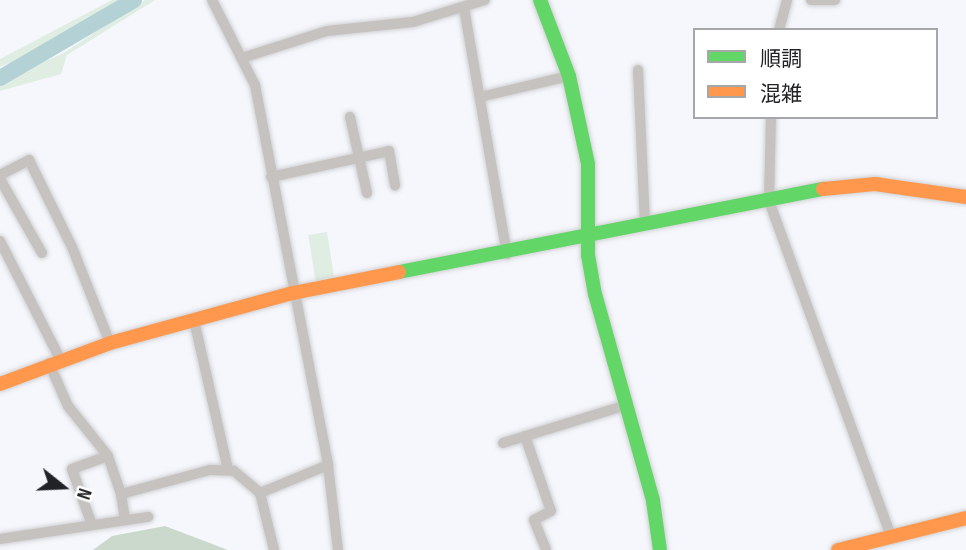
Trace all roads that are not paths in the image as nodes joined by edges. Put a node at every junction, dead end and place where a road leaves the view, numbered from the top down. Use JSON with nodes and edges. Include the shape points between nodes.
{"nodes":[{"id":1,"x":212,"y":0,"type":"edge"},
{"id":2,"x":485,"y":0,"type":"edge"},
{"id":3,"x":540,"y":0,"type":"edge"},
{"id":4,"x":787,"y":0,"type":"edge"},
{"id":5,"x":811,"y":0,"type":"edge"},
{"id":6,"x":835,"y":0,"type":"edge"},
{"id":7,"x":464,"y":8,"type":"junction"},
{"id":8,"x":780,"y":28,"type":"edge"},
{"id":9,"x":245,"y":57,"type":"junction"},
{"id":10,"x":638,"y":70,"type":"dead end"},
{"id":11,"x":569,"y":76,"type":"junction"},
{"id":12,"x":480,"y":97,"type":"junction"},
{"id":13,"x":350,"y":117,"type":"dead end"},
{"id":14,"x":771,"y":119,"type":"edge"},
{"id":15,"x":362,"y":157,"type":"junction"},
{"id":16,"x":0,"y":177,"type":"edge"},
{"id":17,"x":271,"y":177,"type":"junction"},
{"id":18,"x":396,"y":185,"type":"dead end"},
{"id":19,"x":368,"y":192,"type":"dead end"},
{"id":20,"x":966,"y":197,"type":"edge"},
{"id":21,"x":769,"y":201,"type":"junction"},
{"id":22,"x":645,"y":225,"type":"junction"},
{"id":23,"x":590,"y":236,"type":"junction"},
{"id":24,"x":0,"y":241,"type":"edge"},
{"id":25,"x":42,"y":253,"type":"dead end"},
{"id":26,"x":507,"y":254,"type":"junction"},
{"id":27,"x":293,"y":293,"type":"junction"},
{"id":28,"x":194,"y":320,"type":"junction"},
{"id":29,"x":110,"y":343,"type":"junction"},
{"id":30,"x":55,"y":361,"type":"junction"},
{"id":31,"x":0,"y":384,"type":"edge"},
{"id":32,"x":623,"y":406,"type":"junction"},
{"id":33,"x":525,"y":436,"type":"junction"},
{"id":34,"x":503,"y":443,"type":"dead end"},
{"id":35,"x":108,"y":456,"type":"junction"},
{"id":36,"x":328,"y":465,"type":"junction"},
{"id":37,"x":228,"y":470,"type":"junction"},
{"id":38,"x":260,"y":493,"type":"junction"},
{"id":39,"x":121,"y":494,"type":"junction"},
{"id":40,"x":148,"y":517,"type":"dead end"},
{"id":41,"x":966,"y":518,"type":"edge"},
{"id":42,"x":125,"y":520,"type":"junction"},
{"id":43,"x":92,"y":525,"type":"junction"},
{"id":44,"x":891,"y":536,"type":"junction"},
{"id":45,"x":0,"y":538,"type":"edge"},
{"id":46,"x":274,"y":550,"type":"edge"},
{"id":47,"x":338,"y":550,"type":"edge"},
{"id":48,"x":546,"y":550,"type":"edge"},
{"id":49,"x":660,"y":550,"type":"edge"},
{"id":50,"x":838,"y":550,"type":"edge"}],
"edges":[{"from":1,"to":9,"type":"street"},
{"from":2,"to":7,"type":"street"},
{"from":3,"to":11,"type":"street"},
{"from":4,"to":8,"type":"street"},
{"from":5,"to":6,"type":"street"},
{"from":7,"to":9,"type":"street","via":[[413,22],[327,31]]},
{"from":7,"to":12,"type":"street"},
{"from":9,"to":17,"type":"street"},
{"from":10,"to":22,"type":"street"},
{"from":11,"to":12,"type":"street"},
{"from":11,"to":23,"type":"street","via":[[588,164]]},
{"from":12,"to":26,"type":"street"},
{"from":13,"to":15,"type":"street"},
{"from":14,"to":21,"type":"street"},
{"from":15,"to":17,"type":"street"},
{"from":15,"to":18,"type":"street","via":[[389,151]]},
{"from":15,"to":19,"type":"street"},
{"from":16,"to":25,"type":"street"},
{"from":16,"to":29,"type":"street","via":[[29,160],[72,247]]},
{"from":17,"to":27,"type":"street"},
{"from":20,"to":21,"type":"street","via":[[845,184]]},
{"from":21,"to":22,"type":"street"},
{"from":21,"to":44,"type":"street"},
{"from":22,"to":23,"type":"street"},
{"from":23,"to":26,"type":"street"},
{"from":23,"to":32,"type":"street","via":[[595,294]]},
{"from":24,"to":30,"type":"street"},
{"from":26,"to":27,"type":"street"},
{"from":27,"to":28,"type":"street"},
{"from":27,"to":36,"type":"street"},
{"from":28,"to":29,"type":"street"},
{"from":28,"to":37,"type":"street"},
{"from":29,"to":30,"type":"street"},
{"from":30,"to":31,"type":"street"},
{"from":30,"to":35,"type":"street","via":[[68,406]]},
{"from":32,"to":33,"type":"street"},
{"from":32,"to":49,"type":"street","via":[[653,501]]},
{"from":33,"to":34,"type":"street"},
{"from":33,"to":48,"type":"street","via":[[551,511],[534,520]]},
{"from":35,"to":39,"type":"street"},
{"from":35,"to":43,"type":"street","via":[[72,469]]},
{"from":36,"to":38,"type":"street"},
{"from":36,"to":47,"type":"street"},
{"from":37,"to":38,"type":"street"},
{"from":37,"to":39,"type":"street"},
{"from":38,"to":46,"type":"street"},
{"from":39,"to":42,"type":"street"},
{"from":40,"to":42,"type":"street"},
{"from":41,"to":44,"type":"street"},
{"from":42,"to":43,"type":"street"},
{"from":43,"to":45,"type":"street"},
{"from":44,"to":50,"type":"street"}]}
